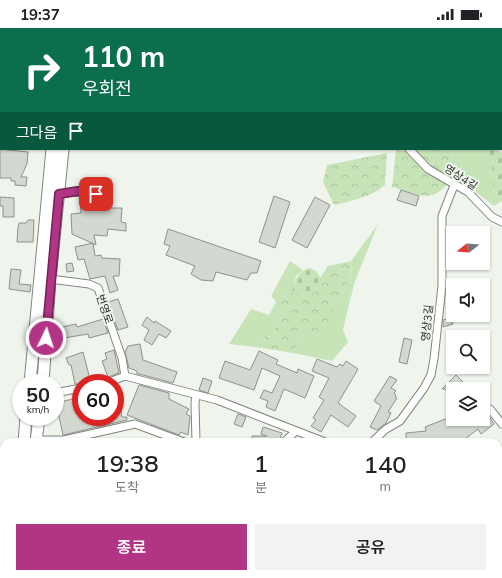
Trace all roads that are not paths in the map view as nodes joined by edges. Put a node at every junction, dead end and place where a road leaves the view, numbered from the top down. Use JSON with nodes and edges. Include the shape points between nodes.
{"nodes":[{"id":1,"x":52,"y":150,"type":"edge"},
{"id":2,"x":63,"y":150,"type":"edge"},
{"id":3,"x":410,"y":150,"type":"edge"},
{"id":4,"x":454,"y":183,"type":"junction"},
{"id":5,"x":59,"y":194,"type":"junction"},
{"id":6,"x":107,"y":200,"type":"dead end"},
{"id":7,"x":502,"y":222,"type":"edge"},
{"id":8,"x":50,"y":279,"type":"junction"},
{"id":9,"x":31,"y":374,"type":"edge"},
{"id":10,"x":44,"y":374,"type":"edge"},
{"id":11,"x":125,"y":376,"type":"joint"},
{"id":12,"x":196,"y":396,"type":"junction"},
{"id":13,"x":490,"y":409,"type":"dead end"},
{"id":14,"x":502,"y":424,"type":"edge"},
{"id":15,"x":25,"y":426,"type":"edge"},
{"id":16,"x":38,"y":426,"type":"edge"},
{"id":17,"x":296,"y":431,"type":"junction"},
{"id":18,"x":24,"y":438,"type":"edge"},
{"id":19,"x":36,"y":438,"type":"edge"},
{"id":20,"x":73,"y":438,"type":"edge"},
{"id":21,"x":173,"y":438,"type":"edge"},
{"id":22,"x":196,"y":438,"type":"edge"},
{"id":23,"x":288,"y":438,"type":"edge"},
{"id":24,"x":314,"y":438,"type":"edge"},
{"id":25,"x":376,"y":438,"type":"edge"}],
"edges":[{"from":1,"to":9,"type":"main road"},
{"from":2,"to":5,"type":"main road"},
{"from":3,"to":4,"type":"street","name":"영상4길","via":[[428,169]]},
{"from":4,"to":7,"type":"street","name":"영상4길","via":[[468,192],[492,217]]},
{"from":4,"to":25,"type":"street","name":"영상3길","via":[[442,216],[442,286],[431,375],[400,421]]},
{"from":5,"to":6,"type":"street","via":[[78,191],[96,194]]},
{"from":5,"to":8,"type":"main road"},
{"from":8,"to":10,"type":"main road"},
{"from":8,"to":11,"type":"street","name":"번영로","via":[[89,284],[98,288],[122,358]]},
{"from":11,"to":12,"type":"street"},
{"from":12,"to":17,"type":"street","via":[[217,400]]},
{"from":12,"to":22,"type":"street"},
{"from":13,"to":14,"type":"street"},
{"from":15,"to":18,"type":"main road"},
{"from":16,"to":19,"type":"main road"},
{"from":17,"to":23,"type":"street"},
{"from":17,"to":24,"type":"street"},
{"from":20,"to":21,"type":"street","via":[[135,424]]}]}
